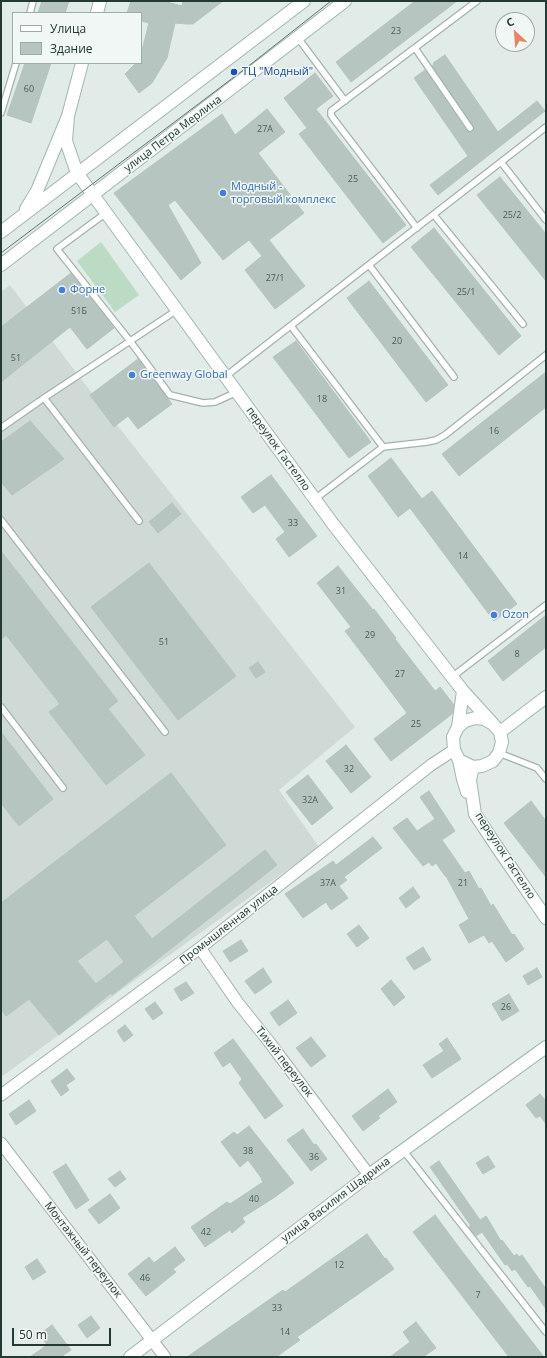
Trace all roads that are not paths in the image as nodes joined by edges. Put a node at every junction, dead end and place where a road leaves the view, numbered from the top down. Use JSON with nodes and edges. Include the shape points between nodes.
{"nodes":[{"id":1,"x":33,"y":1,"type":"edge"},
{"id":2,"x":100,"y":1,"type":"edge"},
{"id":3,"x":304,"y":1,"type":"edge"},
{"id":4,"x":345,"y":1,"type":"edge"},
{"id":5,"x":477,"y":1,"type":"edge"},
{"id":6,"x":30,"y":12,"type":"edge"},
{"id":7,"x":96,"y":12,"type":"edge"},
{"id":8,"x":298,"y":38,"type":"junction"},
{"id":9,"x":415,"y":48,"type":"junction"},
{"id":10,"x":16,"y":64,"type":"edge"},
{"id":11,"x":82,"y":64,"type":"edge"},
{"id":12,"x":345,"y":101,"type":"junction"},
{"id":13,"x":1,"y":112,"type":"edge"},
{"id":14,"x":68,"y":116,"type":"junction"},
{"id":15,"x":546,"y":127,"type":"edge"},
{"id":16,"x":470,"y":128,"type":"dead end"},
{"id":17,"x":501,"y":162,"type":"junction"},
{"id":18,"x":77,"y":173,"type":"junction"},
{"id":19,"x":93,"y":195,"type":"junction"},
{"id":20,"x":106,"y":213,"type":"junction"},
{"id":21,"x":434,"y":215,"type":"junction"},
{"id":22,"x":22,"y":216,"type":"junction"},
{"id":23,"x":546,"y":220,"type":"edge"},
{"id":24,"x":417,"y":228,"type":"junction"},
{"id":25,"x":1,"y":232,"type":"edge"},
{"id":26,"x":369,"y":265,"type":"junction"},
{"id":27,"x":1,"y":266,"type":"edge"},
{"id":28,"x":177,"y":310,"type":"junction"},
{"id":29,"x":523,"y":324,"type":"dead end"},
{"id":30,"x":291,"y":326,"type":"junction"},
{"id":31,"x":130,"y":341,"type":"junction"},
{"id":32,"x":546,"y":355,"type":"edge"},
{"id":33,"x":225,"y":377,"type":"junction"},
{"id":34,"x":454,"y":377,"type":"dead end"},
{"id":35,"x":237,"y":392,"type":"junction"},
{"id":36,"x":44,"y":398,"type":"junction"},
{"id":37,"x":1,"y":428,"type":"edge"},
{"id":38,"x":383,"y":447,"type":"junction"},
{"id":39,"x":315,"y":500,"type":"junction"},
{"id":40,"x":1,"y":520,"type":"edge"},
{"id":41,"x":139,"y":521,"type":"dead end"},
{"id":42,"x":546,"y":605,"type":"edge"},
{"id":43,"x":452,"y":677,"type":"junction"},
{"id":44,"x":463,"y":691,"type":"junction"},
{"id":45,"x":546,"y":697,"type":"edge"},
{"id":46,"x":1,"y":707,"type":"edge"},
{"id":47,"x":458,"y":727,"type":"junction"},
{"id":48,"x":496,"y":728,"type":"junction"},
{"id":49,"x":165,"y":732,"type":"dead end"},
{"id":50,"x":499,"y":753,"type":"junction"},
{"id":51,"x":456,"y":755,"type":"junction"},
{"id":52,"x":473,"y":767,"type":"junction"},
{"id":53,"x":546,"y":780,"type":"edge"},
{"id":54,"x":63,"y":788,"type":"dead end"},
{"id":55,"x":475,"y":814,"type":"junction"},
{"id":56,"x":546,"y":918,"type":"edge"},
{"id":57,"x":200,"y":948,"type":"junction"},
{"id":58,"x":546,"y":1047,"type":"edge"},
{"id":59,"x":1,"y":1095,"type":"edge"},
{"id":60,"x":1,"y":1143,"type":"edge"},
{"id":61,"x":403,"y":1150,"type":"junction"},
{"id":62,"x":369,"y":1175,"type":"junction"},
{"id":63,"x":546,"y":1332,"type":"edge"},
{"id":64,"x":152,"y":1340,"type":"junction"},
{"id":65,"x":130,"y":1357,"type":"edge"},
{"id":66,"x":165,"y":1357,"type":"edge"}],
"edges":[{"from":1,"to":6,"type":"lane"},
{"from":2,"to":7,"type":"street"},
{"from":3,"to":18,"type":"street"},
{"from":4,"to":8,"type":"street","name":"улица Петра Мерлина"},
{"from":5,"to":9,"type":"lane"},
{"from":8,"to":12,"type":"lane"},
{"from":8,"to":19,"type":"street","name":"улица Петра Мерлина"},
{"from":9,"to":12,"type":"lane"},
{"from":9,"to":16,"type":"lane"},
{"from":10,"to":13,"type":"lane"},
{"from":11,"to":14,"type":"street"},
{"from":12,"to":24,"type":"lane","via":[[331,111],[332,118]]},
{"from":14,"to":18,"type":"street","name":"переулок Гастелло","via":[[66,141]]},
{"from":14,"to":22,"type":"street","via":[[37,191]]},
{"from":15,"to":17,"type":"lane"},
{"from":17,"to":21,"type":"lane"},
{"from":17,"to":23,"type":"lane"},
{"from":18,"to":19,"type":"street","name":"переулок Гастелло"},
{"from":18,"to":22,"type":"street"},
{"from":19,"to":20,"type":"street","name":"переулок Гастелло"},
{"from":19,"to":27,"type":"street","name":"улица Петра Мерлина"},
{"from":20,"to":28,"type":"street","name":"переулок Гастелло"},
{"from":20,"to":31,"type":"lane","via":[[57,249]]},
{"from":21,"to":24,"type":"lane"},
{"from":21,"to":29,"type":"lane"},
{"from":22,"to":25,"type":"street"},
{"from":24,"to":26,"type":"lane"},
{"from":26,"to":30,"type":"lane"},
{"from":26,"to":34,"type":"lane"},
{"from":28,"to":31,"type":"lane"},
{"from":28,"to":33,"type":"street","name":"переулок Гастелло"},
{"from":30,"to":33,"type":"lane"},
{"from":30,"to":38,"type":"lane"},
{"from":31,"to":35,"type":"lane","via":[[170,395],[204,403],[215,402]]},
{"from":31,"to":36,"type":"lane"},
{"from":32,"to":38,"type":"lane","via":[[445,435],[426,442]]},
{"from":33,"to":35,"type":"street","name":"переулок Гастелло"},
{"from":35,"to":39,"type":"street","name":"переулок Гастелло"},
{"from":36,"to":37,"type":"lane"},
{"from":36,"to":41,"type":"lane"},
{"from":38,"to":39,"type":"lane"},
{"from":39,"to":43,"type":"street","name":"переулок Гастелло"},
{"from":40,"to":49,"type":"lane"},
{"from":42,"to":43,"type":"lane"},
{"from":43,"to":44,"type":"street","name":"переулок Гастелло"},
{"from":44,"to":47,"type":"street"},
{"from":44,"to":48,"type":"street","name":"переулок Гастелло"},
{"from":45,"to":48,"type":"street"},
{"from":46,"to":54,"type":"lane"},
{"from":47,"to":48,"type":"street","via":[[465,721],[475,718],[484,719]]},
{"from":47,"to":51,"type":"street","via":[[453,737]]},
{"from":48,"to":50,"type":"street","via":[[502,742]]},
{"from":50,"to":52,"type":"street","via":[[493,761]]},
{"from":50,"to":53,"type":"lane","via":[[537,768]]},
{"from":51,"to":52,"type":"street"},
{"from":51,"to":55,"type":"street"},
{"from":51,"to":57,"type":"street","name":"Промышленная улица","via":[[431,765]]},
{"from":52,"to":55,"type":"street","name":"переулок Гастелло","via":[[470,780]]},
{"from":55,"to":56,"type":"street","name":"переулок Гастелло"},
{"from":57,"to":59,"type":"street","name":"Промышленная улица"},
{"from":57,"to":62,"type":"street","name":"Тихий переулок","via":[[238,1003]]},
{"from":58,"to":61,"type":"street","name":"улица Василия Шадрина"},
{"from":60,"to":64,"type":"street","name":"Монтажный переулок"},
{"from":61,"to":62,"type":"street","name":"улица Василия Шадрина"},
{"from":61,"to":63,"type":"lane"},
{"from":62,"to":64,"type":"street","name":"улица Василия Шадрина"},
{"from":64,"to":65,"type":"street","name":"улица Василия Шадрина"},
{"from":64,"to":66,"type":"street","name":"Монтажный переулок"}]}
